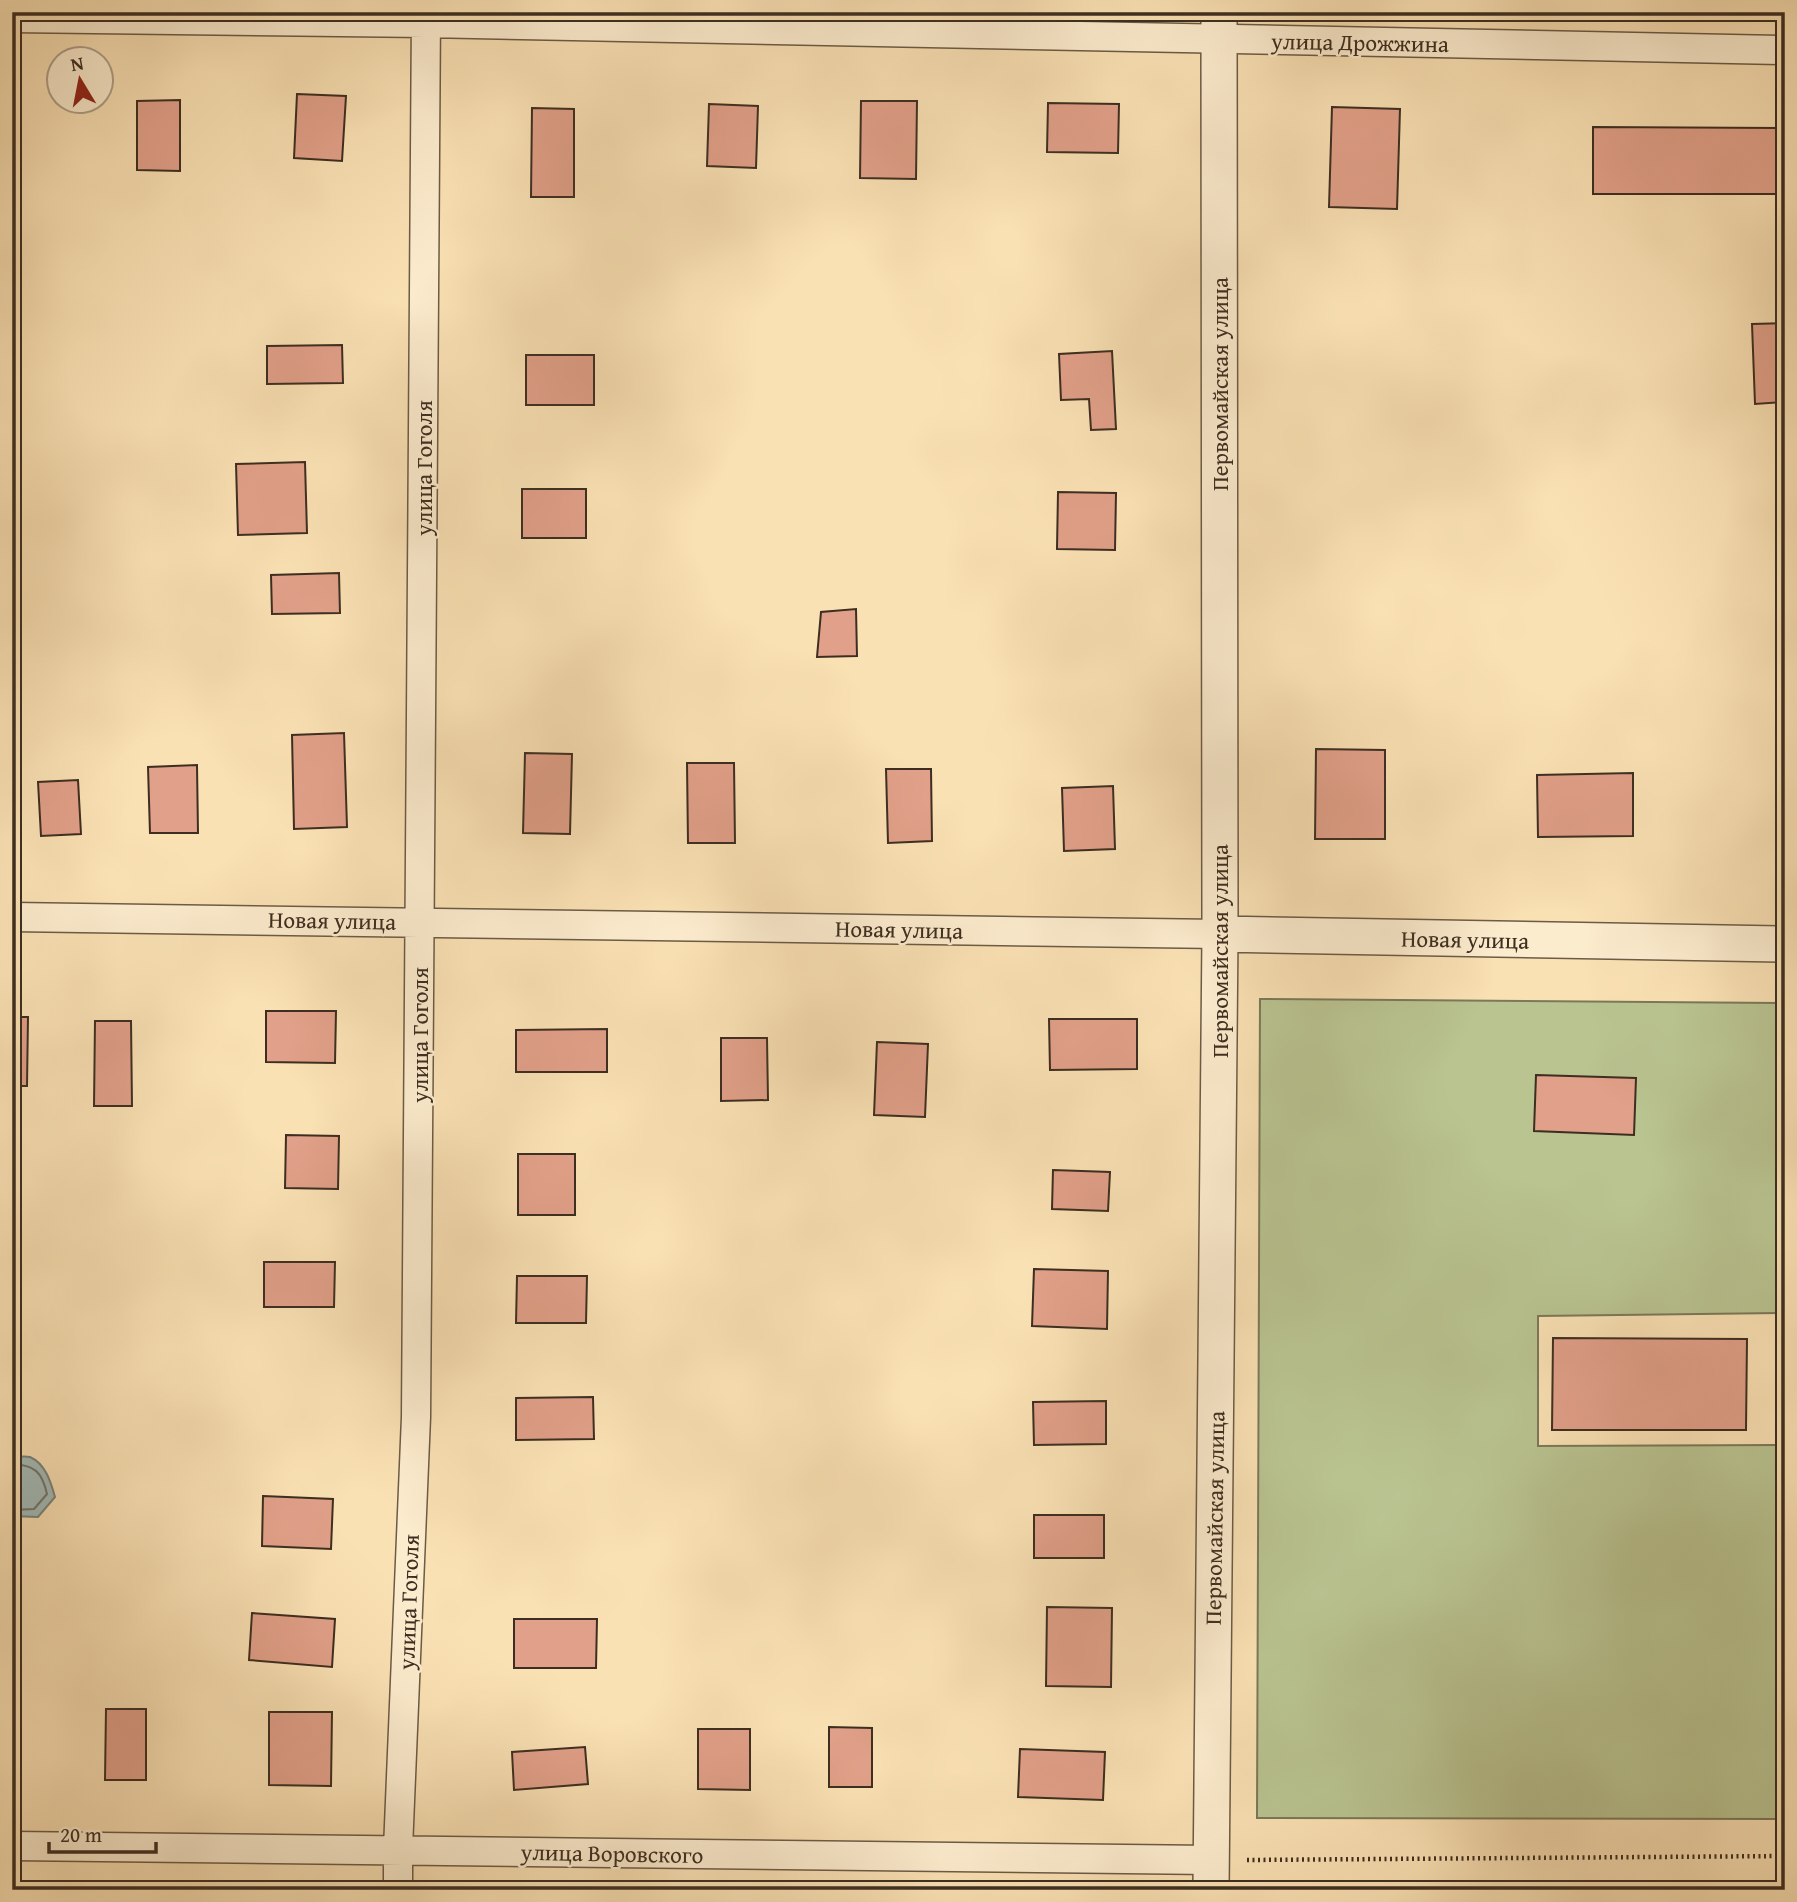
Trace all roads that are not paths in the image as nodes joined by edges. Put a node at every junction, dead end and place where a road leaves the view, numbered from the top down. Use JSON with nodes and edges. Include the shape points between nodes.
{"nodes":[{"id":1,"x":426,"y":17,"type":"edge"},
{"id":2,"x":12,"y":18,"type":"edge"},
{"id":3,"x":1219,"y":26,"type":"edge"},
{"id":4,"x":1785,"y":50,"type":"edge"},
{"id":5,"x":12,"y":916,"type":"edge"},
{"id":6,"x":419,"y":921,"type":"junction"},
{"id":7,"x":1220,"y":934,"type":"junction"},
{"id":8,"x":1785,"y":944,"type":"edge"},
{"id":9,"x":12,"y":1846,"type":"edge"},
{"id":10,"x":398,"y":1849,"type":"junction"},
{"id":11,"x":1211,"y":1875,"type":"edge"},
{"id":12,"x":398,"y":1890,"type":"edge"}],
"edges":[{"from":1,"to":2,"type":"street","name":"улица Дрожжина"},
{"from":1,"to":3,"type":"street","name":"улица Дрожжина"},
{"from":1,"to":6,"type":"street","name":"улица Гоголя"},
{"from":3,"to":4,"type":"street","name":"улица Дрожжина"},
{"from":3,"to":7,"type":"street","name":"Первомайская улица"},
{"from":5,"to":6,"type":"street","name":"Новая улица"},
{"from":6,"to":7,"type":"street","name":"Новая улица"},
{"from":6,"to":10,"type":"street","name":"улица Гоголя","via":[[416,1417]]},
{"from":7,"to":8,"type":"street","name":"Новая улица"},
{"from":7,"to":11,"type":"street","name":"Первомайская улица"},
{"from":9,"to":10,"type":"street","name":"улица Воровского"},
{"from":10,"to":11,"type":"street","name":"улица Воровского","via":[[812,1857]]},
{"from":10,"to":12,"type":"street","name":"улица Гоголя"}]}
